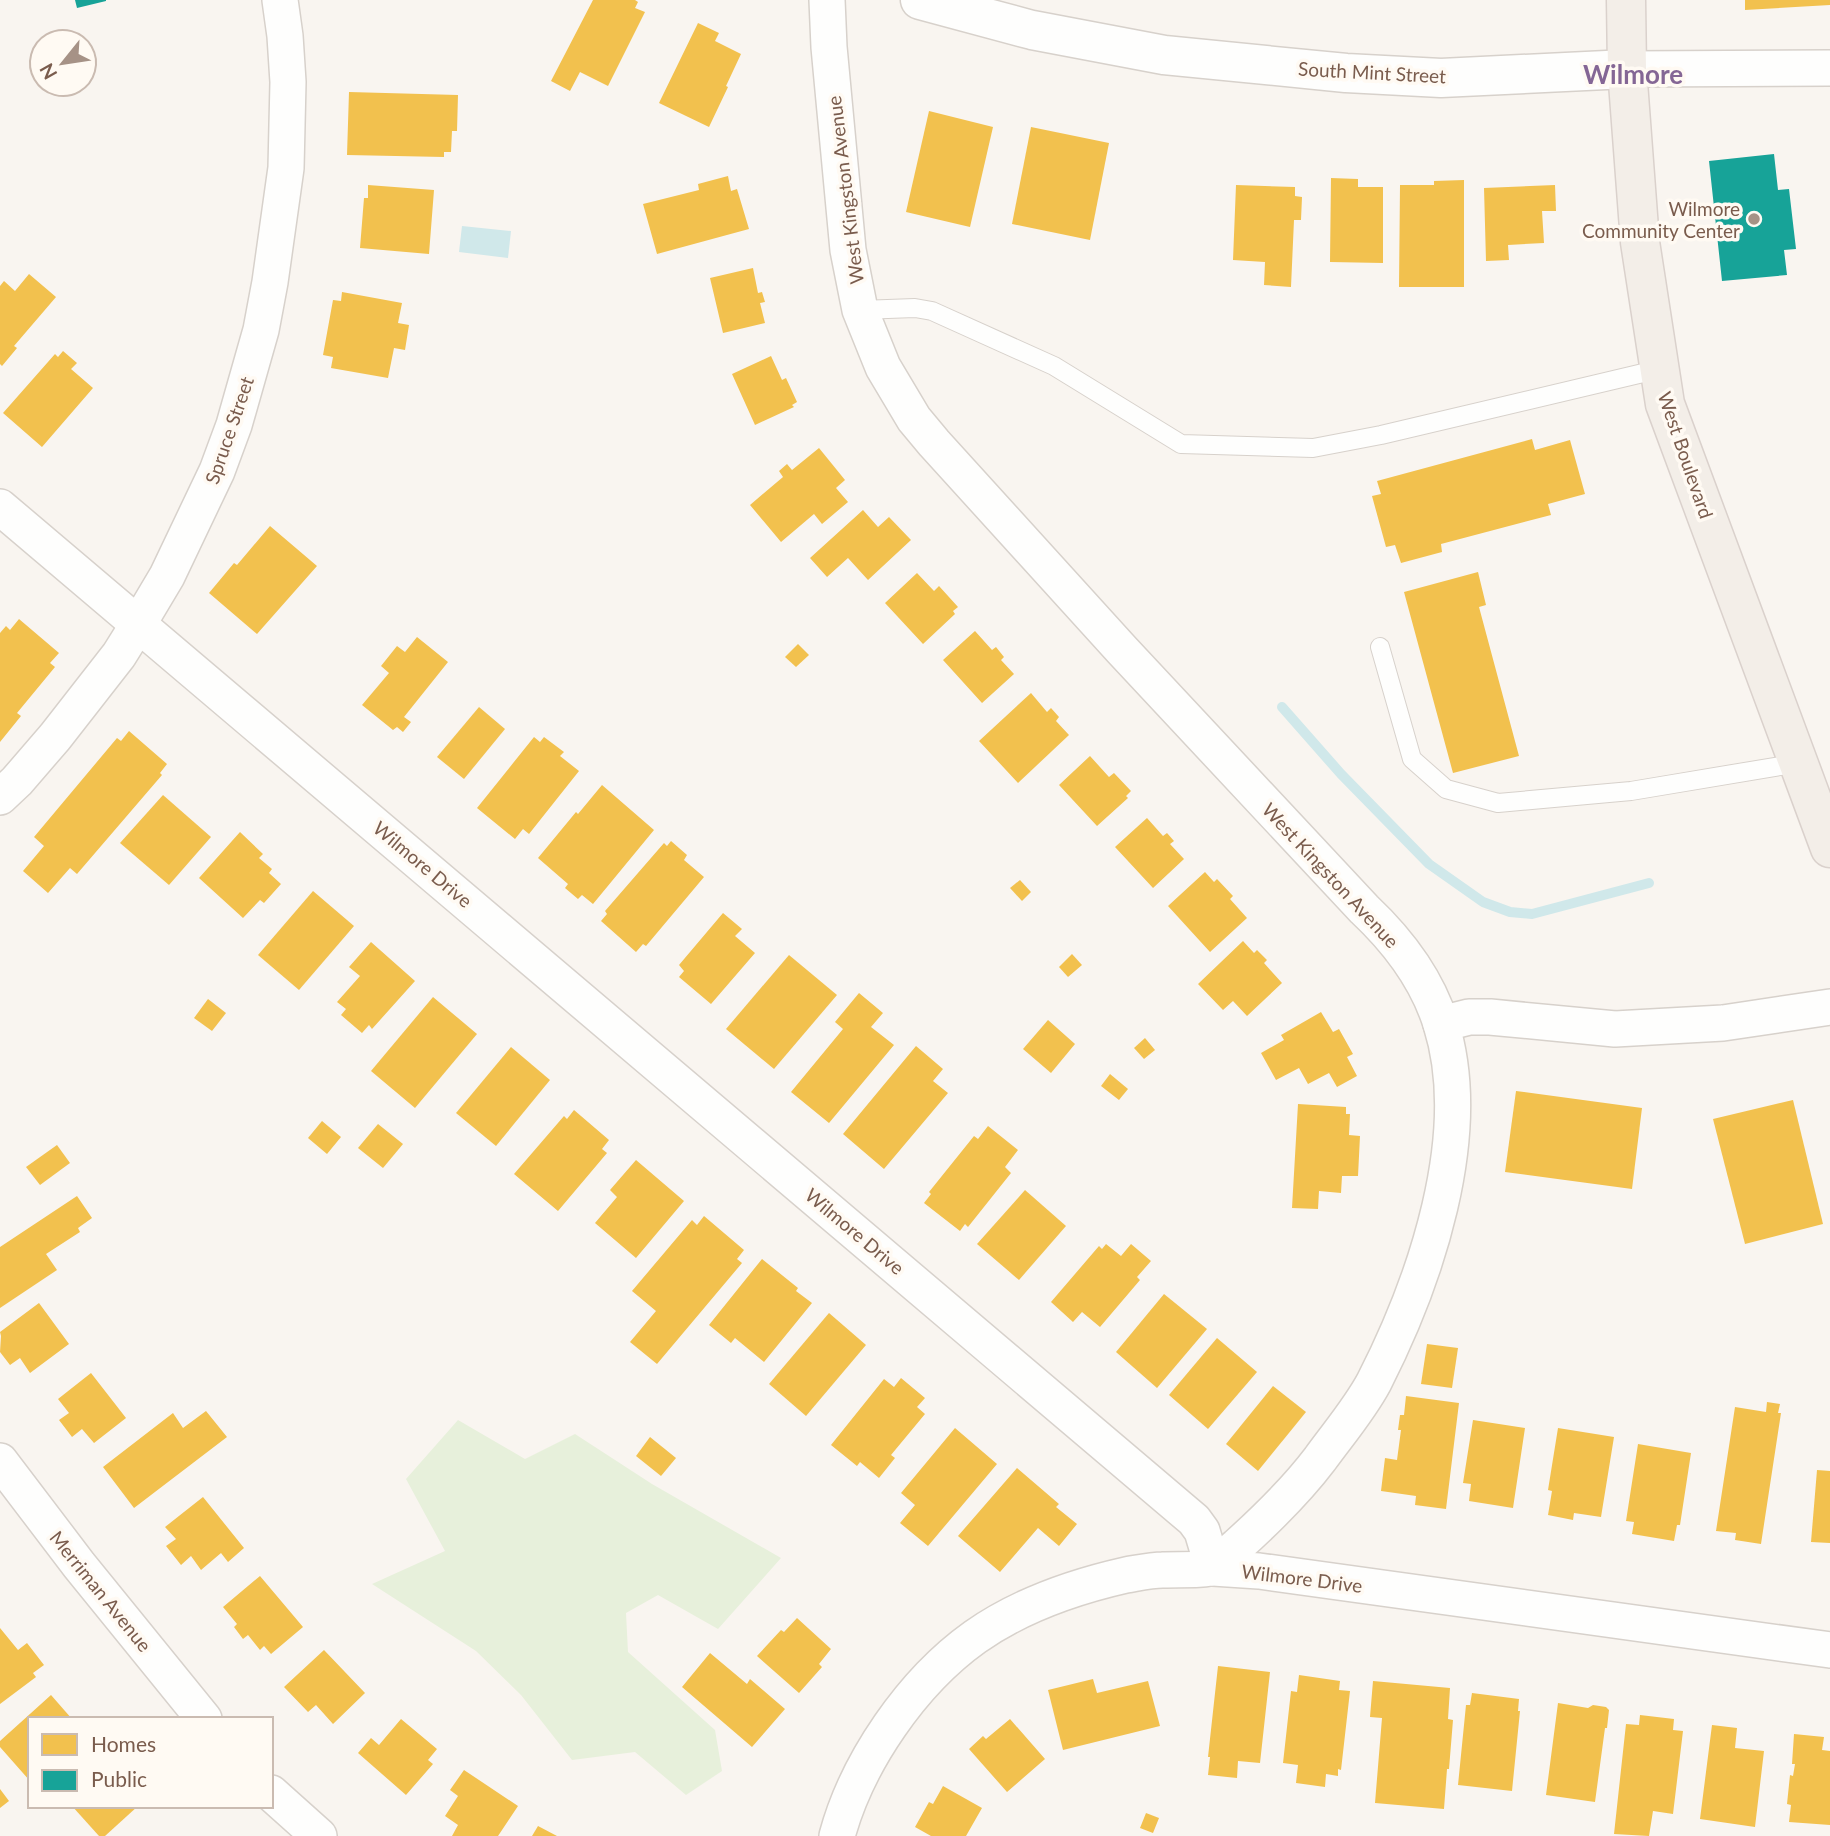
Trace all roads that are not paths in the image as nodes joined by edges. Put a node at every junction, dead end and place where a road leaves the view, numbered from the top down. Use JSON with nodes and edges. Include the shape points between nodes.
{"nodes":[{"id":1,"x":280,"y":0,"type":"edge"},
{"id":2,"x":827,"y":0,"type":"edge"},
{"id":3,"x":920,"y":0,"type":"edge"},
{"id":4,"x":1626,"y":0,"type":"edge"},
{"id":5,"x":1830,"y":68,"type":"edge"},
{"id":6,"x":1627,"y":69,"type":"junction"},
{"id":7,"x":860,"y":310,"type":"junction"},
{"id":8,"x":1660,"y":369,"type":"junction"},
{"id":9,"x":0,"y":507,"type":"edge"},
{"id":10,"x":139,"y":624,"type":"junction"},
{"id":11,"x":1380,"y":648,"type":"dead end"},
{"id":12,"x":1798,"y":762,"type":"junction"},
{"id":13,"x":0,"y":797,"type":"edge"},
{"id":14,"x":1830,"y":848,"type":"edge"},
{"id":15,"x":1830,"y":1007,"type":"edge"},
{"id":16,"x":1441,"y":1024,"type":"junction"},
{"id":17,"x":0,"y":1461,"type":"edge"},
{"id":18,"x":1213,"y":1568,"type":"junction"},
{"id":19,"x":1830,"y":1650,"type":"edge"},
{"id":20,"x":202,"y":1717,"type":"edge"},
{"id":21,"x":273,"y":1795,"type":"edge"},
{"id":22,"x":319,"y":1836,"type":"edge"},
{"id":23,"x":837,"y":1836,"type":"edge"}],
"edges":[{"from":1,"to":10,"type":"street","name":"Spruce Street","via":[[288,82],[286,168],[261,330],[217,471]]},
{"from":2,"to":7,"type":"street","name":"West Kingston Avenue","via":[[847,240]]},
{"from":3,"to":6,"type":"street","name":"South Mint Street","via":[[1032,30],[1164,55],[1346,73],[1441,78]]},
{"from":4,"to":6,"type":"main road","name":"West Boulevard"},
{"from":5,"to":6,"type":"street","name":"South Mint Street"},
{"from":6,"to":8,"type":"main road","name":"West Boulevard","via":[[1640,242]]},
{"from":7,"to":8,"type":"lane","via":[[932,311],[1054,366],[1181,444],[1313,448]]},
{"from":7,"to":16,"type":"street","name":"West Kingston Avenue","via":[[883,367],[927,435],[1384,928],[1416,969]]},
{"from":8,"to":12,"type":"main road","name":"West Boulevard","via":[[1665,404]]},
{"from":9,"to":10,"type":"street","name":"Wilmore Drive"},
{"from":10,"to":13,"type":"street","name":"Spruce Street","via":[[55,737]]},
{"from":10,"to":18,"type":"street","name":"Wilmore Drive","via":[[1194,1520]]},
{"from":11,"to":12,"type":"lane","via":[[1412,759],[1446,789],[1498,803],[1631,791]]},
{"from":12,"to":14,"type":"main road","name":"West Boulevard"},
{"from":15,"to":16,"type":"street","via":[[1723,1023],[1615,1029],[1490,1017]]},
{"from":16,"to":18,"type":"street","name":"West Kingston Avenue","via":[[1450,1065],[1447,1169],[1435,1228],[1408,1308],[1355,1412],[1304,1480]]},
{"from":17,"to":20,"type":"street","name":"Merriman Avenue"},
{"from":18,"to":19,"type":"street","name":"Wilmore Drive"},
{"from":18,"to":23,"type":"street","via":[[1127,1575],[1063,1592],[975,1637],[948,1658],[904,1706],[869,1758]]},
{"from":21,"to":22,"type":"street"}]}
